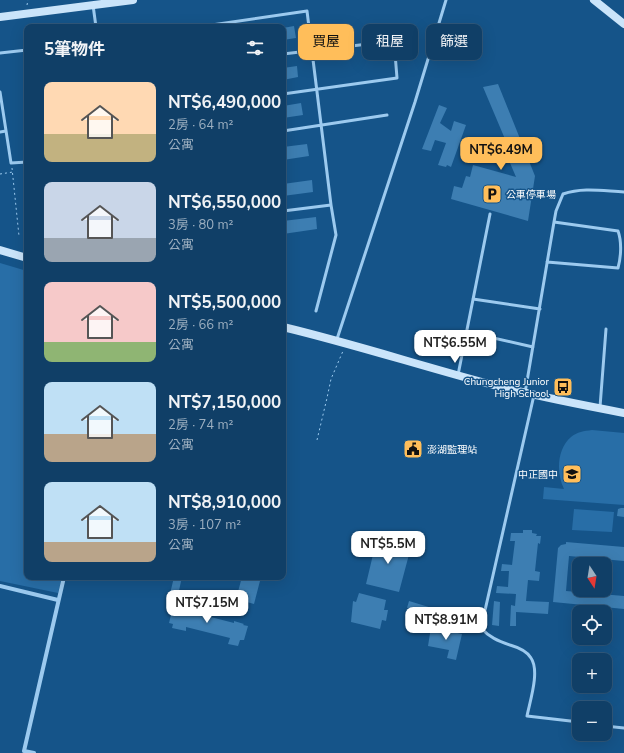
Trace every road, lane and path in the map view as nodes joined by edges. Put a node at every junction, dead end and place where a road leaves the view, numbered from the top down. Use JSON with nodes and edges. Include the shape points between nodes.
{"nodes":[{"id":1,"x":133,"y":0,"type":"edge"},
{"id":2,"x":446,"y":0,"type":"edge"},
{"id":3,"x":594,"y":0,"type":"edge"},
{"id":4,"x":93,"y":5,"type":"junction"},
{"id":5,"x":0,"y":17,"type":"edge"},
{"id":6,"x":96,"y":24,"type":"edge"},
{"id":7,"x":218,"y":24,"type":"edge"},
{"id":8,"x":309,"y":24,"type":"edge"},
{"id":9,"x":624,"y":24,"type":"edge"},
{"id":10,"x":354,"y":45,"type":"edge"},
{"id":11,"x":24,"y":50,"type":"edge"},
{"id":12,"x":298,"y":52,"type":"edge"},
{"id":13,"x":0,"y":53,"type":"edge"},
{"id":14,"x":286,"y":54,"type":"edge"},
{"id":15,"x":313,"y":60,"type":"edge"},
{"id":16,"x":316,"y":90,"type":"junction"},
{"id":17,"x":0,"y":92,"type":"edge"},
{"id":18,"x":286,"y":94,"type":"edge"},
{"id":19,"x":387,"y":115,"type":"dead end"},
{"id":20,"x":321,"y":126,"type":"junction"},
{"id":21,"x":6,"y":131,"type":"junction"},
{"id":22,"x":286,"y":131,"type":"edge"},
{"id":23,"x":0,"y":132,"type":"edge"},
{"id":24,"x":24,"y":162,"type":"edge"},
{"id":25,"x":11,"y":163,"type":"junction"},
{"id":26,"x":13,"y":172,"type":"junction"},
{"id":27,"x":0,"y":174,"type":"edge"},
{"id":28,"x":624,"y":192,"type":"edge"},
{"id":29,"x":331,"y":205,"type":"junction"},
{"id":30,"x":286,"y":212,"type":"edge"},
{"id":31,"x":490,"y":214,"type":"dead end"},
{"id":32,"x":554,"y":222,"type":"junction"},
{"id":33,"x":19,"y":236,"type":"dead end"},
{"id":34,"x":0,"y":250,"type":"edge"},
{"id":35,"x":24,"y":257,"type":"edge"},
{"id":36,"x":548,"y":262,"type":"junction"},
{"id":37,"x":473,"y":299,"type":"junction"},
{"id":38,"x":540,"y":308,"type":"junction"},
{"id":39,"x":316,"y":311,"type":"dead end"},
{"id":40,"x":286,"y":328,"type":"edge"},
{"id":41,"x":606,"y":329,"type":"dead end"},
{"id":42,"x":467,"y":332,"type":"junction"},
{"id":43,"x":336,"y":340,"type":"junction"},
{"id":44,"x":347,"y":343,"type":"junction"},
{"id":45,"x":533,"y":347,"type":"junction"},
{"id":46,"x":458,"y":376,"type":"junction"},
{"id":47,"x":525,"y":393,"type":"junction"},
{"id":48,"x":534,"y":395,"type":"junction"},
{"id":49,"x":600,"y":408,"type":"junction"},
{"id":50,"x":624,"y":413,"type":"edge"},
{"id":51,"x":317,"y":440,"type":"dead end"},
{"id":52,"x":63,"y":580,"type":"edge"},
{"id":53,"x":0,"y":586,"type":"edge"},
{"id":54,"x":58,"y":600,"type":"junction"},
{"id":55,"x":572,"y":721,"type":"edge"},
{"id":56,"x":612,"y":727,"type":"edge"},
{"id":57,"x":624,"y":728,"type":"edge"},
{"id":58,"x":34,"y":753,"type":"edge"}],
"edges":[{"from":1,"to":4,"type":"main road"},
{"from":2,"to":43,"type":"lane"},
{"from":3,"to":9,"type":"main road"},
{"from":4,"to":5,"type":"main road"},
{"from":4,"to":6,"type":"lane"},
{"from":7,"to":8,"type":"lane","via":[[307,11]]},
{"from":10,"to":16,"type":"lane","via":[[394,41],[397,78]]},
{"from":11,"to":13,"type":"lane"},
{"from":12,"to":14,"type":"lane"},
{"from":15,"to":16,"type":"lane"},
{"from":16,"to":18,"type":"lane"},
{"from":16,"to":20,"type":"lane"},
{"from":17,"to":21,"type":"lane"},
{"from":19,"to":20,"type":"lane"},
{"from":20,"to":22,"type":"lane"},
{"from":20,"to":29,"type":"lane"},
{"from":21,"to":23,"type":"lane"},
{"from":21,"to":25,"type":"lane"},
{"from":24,"to":25,"type":"lane"},
{"from":25,"to":26,"type":"path"},
{"from":26,"to":27,"type":"path"},
{"from":26,"to":33,"type":"path"},
{"from":28,"to":32,"type":"lane","via":[[592,189],[574,190],[563,194]]},
{"from":29,"to":30,"type":"lane"},
{"from":29,"to":39,"type":"lane","via":[[336,235]]},
{"from":31,"to":37,"type":"lane"},
{"from":32,"to":36,"type":"lane"},
{"from":32,"to":36,"type":"lane","via":[[618,231],[620,263],[618,268]]},
{"from":34,"to":35,"type":"main road"},
{"from":36,"to":38,"type":"lane"},
{"from":37,"to":38,"type":"lane"},
{"from":37,"to":42,"type":"lane"},
{"from":38,"to":45,"type":"lane"},
{"from":40,"to":43,"type":"main road"},
{"from":41,"to":49,"type":"lane"},
{"from":42,"to":45,"type":"lane"},
{"from":42,"to":46,"type":"lane"},
{"from":43,"to":44,"type":"main road"},
{"from":44,"to":46,"type":"main road"},
{"from":44,"to":51,"type":"path","via":[[331,379]]},
{"from":45,"to":47,"type":"lane"},
{"from":46,"to":47,"type":"main road"},
{"from":47,"to":48,"type":"main road"},
{"from":48,"to":49,"type":"main road"},
{"from":48,"to":55,"type":"lane","via":[[481,628],[488,636],[518,648],[530,656],[534,664],[535,677],[527,716]]},
{"from":49,"to":50,"type":"main road"},
{"from":52,"to":54,"type":"street"},
{"from":53,"to":54,"type":"street"},
{"from":54,"to":58,"type":"street","via":[[24,751]]},
{"from":56,"to":57,"type":"lane"}]}
